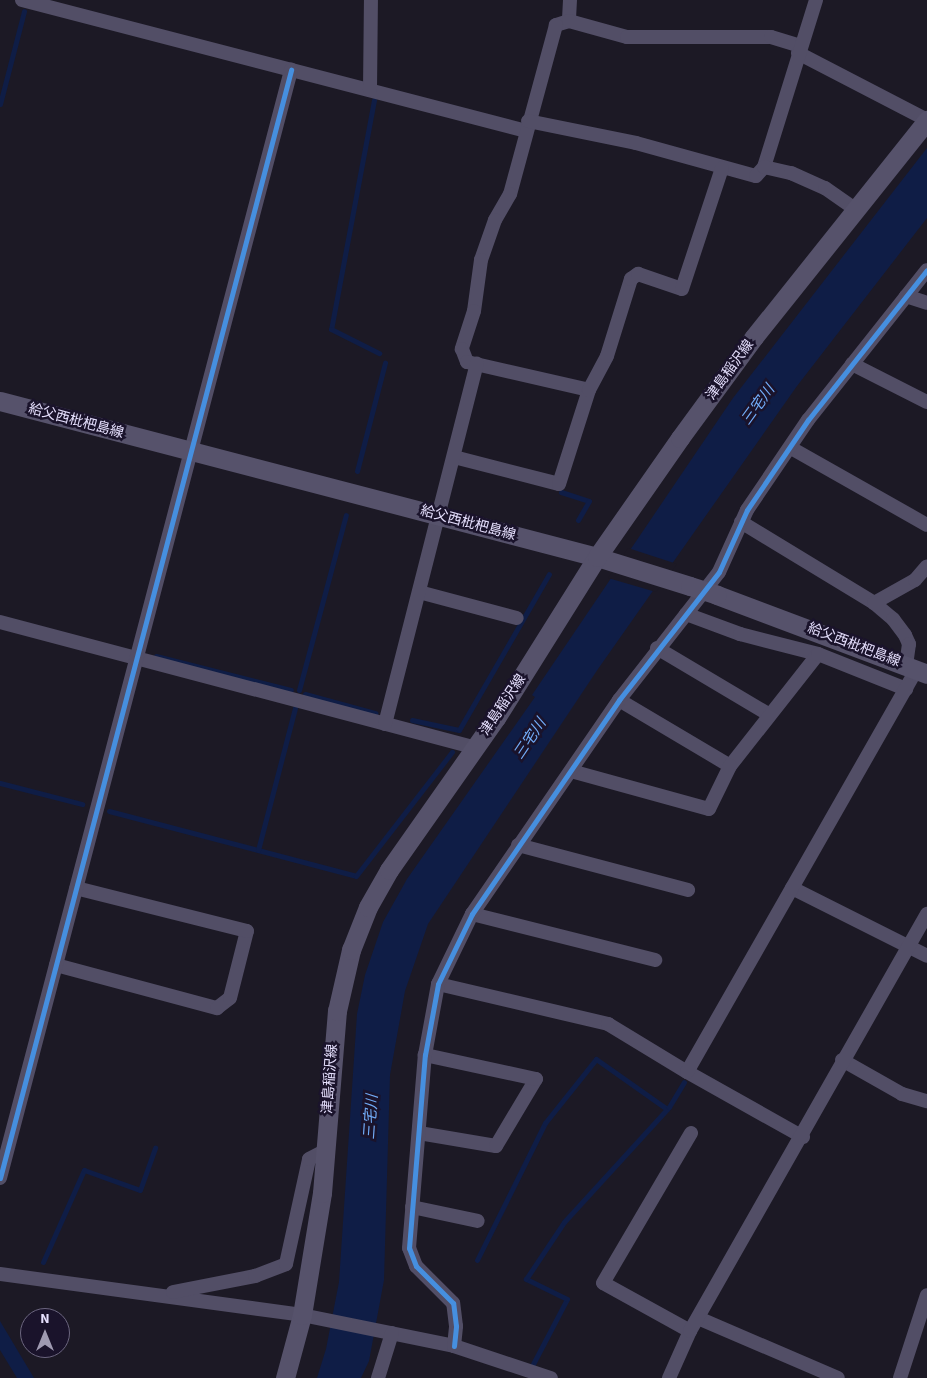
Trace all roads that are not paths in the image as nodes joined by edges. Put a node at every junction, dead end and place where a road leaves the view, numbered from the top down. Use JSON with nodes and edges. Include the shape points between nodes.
{"nodes":[{"id":1,"x":24,"y":0,"type":"edge"},
{"id":2,"x":371,"y":0,"type":"edge"},
{"id":3,"x":570,"y":0,"type":"edge"},
{"id":4,"x":816,"y":0,"type":"edge"},
{"id":5,"x":569,"y":21,"type":"junction"},
{"id":6,"x":799,"y":49,"type":"junction"},
{"id":7,"x":291,"y":70,"type":"junction"},
{"id":8,"x":370,"y":90,"type":"junction"},
{"id":9,"x":927,"y":120,"type":"edge"},
{"id":10,"x":527,"y":126,"type":"junction"},
{"id":11,"x":764,"y":166,"type":"junction"},
{"id":12,"x":722,"y":168,"type":"junction"},
{"id":13,"x":856,"y":210,"type":"junction"},
{"id":14,"x":927,"y":270,"type":"edge"},
{"id":15,"x":906,"y":296,"type":"junction"},
{"id":16,"x":927,"y":303,"type":"edge"},
{"id":17,"x":477,"y":364,"type":"junction"},
{"id":18,"x":852,"y":364,"type":"junction"},
{"id":19,"x":589,"y":390,"type":"junction"},
{"id":20,"x":0,"y":401,"type":"edge"},
{"id":21,"x":927,"y":402,"type":"edge"},
{"id":22,"x":791,"y":448,"type":"junction"},
{"id":23,"x":190,"y":451,"type":"junction"},
{"id":24,"x":454,"y":457,"type":"junction"},
{"id":25,"x":439,"y":516,"type":"junction"},
{"id":26,"x":741,"y":522,"type":"junction"},
{"id":27,"x":927,"y":525,"type":"edge"},
{"id":28,"x":605,"y":559,"type":"junction"},
{"id":29,"x":927,"y":566,"type":"edge"},
{"id":30,"x":419,"y":592,"type":"junction"},
{"id":31,"x":874,"y":603,"type":"junction"},
{"id":32,"x":686,"y":614,"type":"junction"},
{"id":33,"x":517,"y":618,"type":"dead end"},
{"id":34,"x":0,"y":622,"type":"edge"},
{"id":35,"x":657,"y":648,"type":"junction"},
{"id":36,"x":818,"y":654,"type":"junction"},
{"id":37,"x":136,"y":658,"type":"junction"},
{"id":38,"x":916,"y":670,"type":"edge"},
{"id":39,"x":906,"y":689,"type":"junction"},
{"id":40,"x":619,"y":700,"type":"junction"},
{"id":41,"x":768,"y":714,"type":"junction"},
{"id":42,"x":385,"y":724,"type":"junction"},
{"id":43,"x":474,"y":747,"type":"junction"},
{"id":44,"x":730,"y":766,"type":"junction"},
{"id":45,"x":571,"y":771,"type":"junction"},
{"id":46,"x":518,"y":845,"type":"junction"},
{"id":47,"x":76,"y":888,"type":"junction"},
{"id":48,"x":792,"y":888,"type":"junction"},
{"id":49,"x":688,"y":890,"type":"dead end"},
{"id":50,"x":472,"y":914,"type":"junction"},
{"id":51,"x":927,"y":914,"type":"edge"},
{"id":52,"x":908,"y":946,"type":"junction"},
{"id":53,"x":927,"y":956,"type":"edge"},
{"id":54,"x":655,"y":960,"type":"dead end"},
{"id":55,"x":56,"y":965,"type":"junction"},
{"id":56,"x":438,"y":984,"type":"junction"},
{"id":57,"x":425,"y":1055,"type":"junction"},
{"id":58,"x":842,"y":1060,"type":"junction"},
{"id":59,"x":687,"y":1072,"type":"junction"},
{"id":60,"x":927,"y":1101,"type":"edge"},
{"id":61,"x":691,"y":1132,"type":"dead end"},
{"id":62,"x":419,"y":1133,"type":"junction"},
{"id":63,"x":803,"y":1137,"type":"junction"},
{"id":64,"x":325,"y":1151,"type":"junction"},
{"id":65,"x":0,"y":1178,"type":"edge"},
{"id":66,"x":412,"y":1207,"type":"junction"},
{"id":67,"x":478,"y":1221,"type":"dead end"},
{"id":68,"x":0,"y":1274,"type":"edge"},
{"id":69,"x":161,"y":1295,"type":"junction"},
{"id":70,"x":927,"y":1295,"type":"edge"},
{"id":71,"x":302,"y":1314,"type":"junction"},
{"id":72,"x":698,"y":1318,"type":"junction"},
{"id":73,"x":690,"y":1331,"type":"junction"},
{"id":74,"x":387,"y":1332,"type":"junction"},
{"id":75,"x":454,"y":1346,"type":"junction"},
{"id":76,"x":285,"y":1378,"type":"edge"},
{"id":77,"x":378,"y":1378,"type":"edge"},
{"id":78,"x":551,"y":1378,"type":"edge"},
{"id":79,"x":669,"y":1378,"type":"edge"},
{"id":80,"x":838,"y":1378,"type":"edge"},
{"id":81,"x":900,"y":1378,"type":"edge"}],
"edges":[{"from":1,"to":7,"type":"street"},
{"from":2,"to":8,"type":"street"},
{"from":3,"to":5,"type":"street"},
{"from":4,"to":6,"type":"street"},
{"from":5,"to":6,"type":"street","via":[[627,37],[771,38]]},
{"from":5,"to":10,"type":"street","via":[[556,25]]},
{"from":6,"to":9,"type":"street"},
{"from":6,"to":11,"type":"street"},
{"from":7,"to":8,"type":"street"},
{"from":7,"to":23,"type":"street"},
{"from":8,"to":10,"type":"street"},
{"from":9,"to":13,"type":"main road","name":"津島稲沢線"},
{"from":10,"to":12,"type":"street","via":[[636,144]]},
{"from":10,"to":17,"type":"street","via":[[517,173],[481,260],[474,311],[462,349],[467,362]]},
{"from":11,"to":12,"type":"street","via":[[756,176]]},
{"from":11,"to":13,"type":"street","via":[[792,173],[825,188]]},
{"from":12,"to":19,"type":"street","via":[[682,289],[638,274],[631,279],[607,356]]},
{"from":13,"to":28,"type":"main road","name":"津島稲沢線","via":[[754,337]]},
{"from":14,"to":15,"type":"street"},
{"from":15,"to":16,"type":"street"},
{"from":15,"to":18,"type":"street"},
{"from":17,"to":19,"type":"street"},
{"from":17,"to":24,"type":"street"},
{"from":18,"to":21,"type":"street"},
{"from":18,"to":22,"type":"street"},
{"from":19,"to":24,"type":"street","via":[[559,484]]},
{"from":20,"to":23,"type":"main road","name":"給父西枇杷島線"},
{"from":22,"to":26,"type":"street"},
{"from":22,"to":27,"type":"street"},
{"from":23,"to":25,"type":"main road","name":"給父西枇杷島線"},
{"from":23,"to":37,"type":"street"},
{"from":24,"to":25,"type":"street"},
{"from":25,"to":28,"type":"main road","name":"給父西枇杷島線"},
{"from":25,"to":30,"type":"street"},
{"from":26,"to":31,"type":"street"},
{"from":26,"to":32,"type":"street","via":[[718,572]]},
{"from":28,"to":38,"type":"main road","name":"給父西枇杷島線","bridge":true,"via":[[717,595]]},
{"from":28,"to":43,"type":"main road","name":"津島稲沢線"},
{"from":29,"to":31,"type":"street","via":[[915,580]]},
{"from":30,"to":33,"type":"street"},
{"from":30,"to":42,"type":"street"},
{"from":31,"to":38,"type":"street","via":[[893,619],[905,635]]},
{"from":32,"to":35,"type":"street"},
{"from":32,"to":36,"type":"street","via":[[740,634]]},
{"from":34,"to":37,"type":"street"},
{"from":35,"to":40,"type":"street"},
{"from":35,"to":41,"type":"street"},
{"from":36,"to":39,"type":"street"},
{"from":36,"to":41,"type":"street"},
{"from":37,"to":42,"type":"street"},
{"from":37,"to":47,"type":"street"},
{"from":38,"to":39,"type":"street"},
{"from":39,"to":48,"type":"street"},
{"from":40,"to":44,"type":"street"},
{"from":40,"to":45,"type":"street"},
{"from":41,"to":44,"type":"street"},
{"from":42,"to":43,"type":"street"},
{"from":43,"to":64,"type":"main road","name":"津島稲沢線","via":[[389,870],[368,907],[351,950],[337,1011]]},
{"from":44,"to":45,"type":"street","via":[[709,809]]},
{"from":45,"to":46,"type":"street"},
{"from":46,"to":49,"type":"street"},
{"from":46,"to":50,"type":"street"},
{"from":47,"to":55,"type":"street"},
{"from":47,"to":55,"type":"street","via":[[247,931],[230,998],[217,1008]]},
{"from":48,"to":52,"type":"street"},
{"from":48,"to":59,"type":"street"},
{"from":50,"to":54,"type":"street"},
{"from":50,"to":56,"type":"street"},
{"from":51,"to":52,"type":"street"},
{"from":52,"to":53,"type":"street"},
{"from":52,"to":58,"type":"street"},
{"from":55,"to":65,"type":"street"},
{"from":56,"to":57,"type":"street"},
{"from":56,"to":59,"type":"street","via":[[608,1024]]},
{"from":57,"to":62,"type":"street"},
{"from":57,"to":62,"type":"street","via":[[536,1079],[496,1146]]},
{"from":58,"to":60,"type":"street","via":[[902,1094]]},
{"from":58,"to":63,"type":"street"},
{"from":59,"to":63,"type":"street"},
{"from":61,"to":73,"type":"street","via":[[603,1283]]},
{"from":62,"to":66,"type":"street"},
{"from":63,"to":72,"type":"street"},
{"from":64,"to":69,"type":"street","via":[[309,1159],[286,1264],[255,1276]]},
{"from":64,"to":71,"type":"main road","name":"津島稲沢線","via":[[322,1193]]},
{"from":66,"to":67,"type":"street"},
{"from":66,"to":75,"type":"street","via":[[409,1248],[416,1266],[453,1303]]},
{"from":68,"to":69,"type":"street"},
{"from":69,"to":71,"type":"street"},
{"from":70,"to":81,"type":"street"},
{"from":71,"to":74,"type":"street"},
{"from":71,"to":76,"type":"main road","name":"津島稲沢線"},
{"from":72,"to":73,"type":"street"},
{"from":72,"to":80,"type":"street"},
{"from":73,"to":79,"type":"street"},
{"from":74,"to":75,"type":"street"},
{"from":74,"to":77,"type":"street"},
{"from":75,"to":78,"type":"street"}]}
